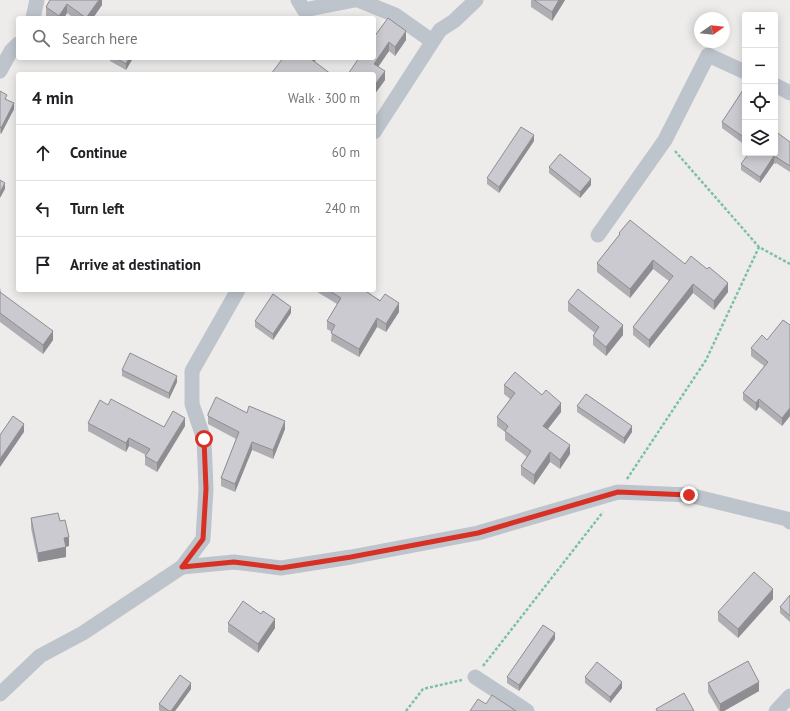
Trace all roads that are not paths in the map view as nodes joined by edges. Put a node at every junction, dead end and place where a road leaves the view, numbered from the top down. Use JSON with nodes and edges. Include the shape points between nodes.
{"nodes":[{"id":1,"x":37,"y":0,"type":"edge"},
{"id":2,"x":298,"y":0,"type":"edge"},
{"id":3,"x":356,"y":0,"type":"edge"},
{"id":4,"x":476,"y":0,"type":"edge"},
{"id":5,"x":33,"y":16,"type":"edge"},
{"id":6,"x":432,"y":41,"type":"junction"},
{"id":7,"x":16,"y":46,"type":"edge"},
{"id":8,"x":0,"y":71,"type":"edge"},
{"id":9,"x":742,"y":71,"type":"edge"},
{"id":10,"x":778,"y":87,"type":"edge"},
{"id":11,"x":790,"y":93,"type":"edge"},
{"id":12,"x":376,"y":129,"type":"edge"},
{"id":13,"x":598,"y":235,"type":"dead end"},
{"id":14,"x":237,"y":292,"type":"edge"},
{"id":15,"x":790,"y":522,"type":"edge"},
{"id":16,"x":182,"y":567,"type":"junction"},
{"id":17,"x":475,"y":677,"type":"dead end"},
{"id":18,"x":0,"y":694,"type":"edge"},
{"id":19,"x":790,"y":696,"type":"edge"},
{"id":20,"x":528,"y":711,"type":"edge"},
{"id":21,"x":776,"y":711,"type":"edge"}],
"edges":[{"from":1,"to":5,"type":"street"},
{"from":2,"to":3,"type":"street","via":[[304,10]]},
{"from":3,"to":6,"type":"street","via":[[395,15]]},
{"from":4,"to":6,"type":"street","via":[[454,21],[440,30]]},
{"from":6,"to":12,"type":"street"},
{"from":7,"to":8,"type":"street"},
{"from":9,"to":13,"type":"street","via":[[708,55],[665,140]]},
{"from":10,"to":11,"type":"street"},
{"from":14,"to":16,"type":"street","via":[[192,371],[192,404],[204,439],[206,489],[203,539]]},
{"from":15,"to":16,"type":"street","via":[[787,519],[689,495],[618,492],[478,533],[351,557],[281,568],[234,562]]},
{"from":16,"to":18,"type":"street","via":[[83,633],[40,656]]},
{"from":17,"to":20,"type":"street"},
{"from":19,"to":21,"type":"street"}]}
